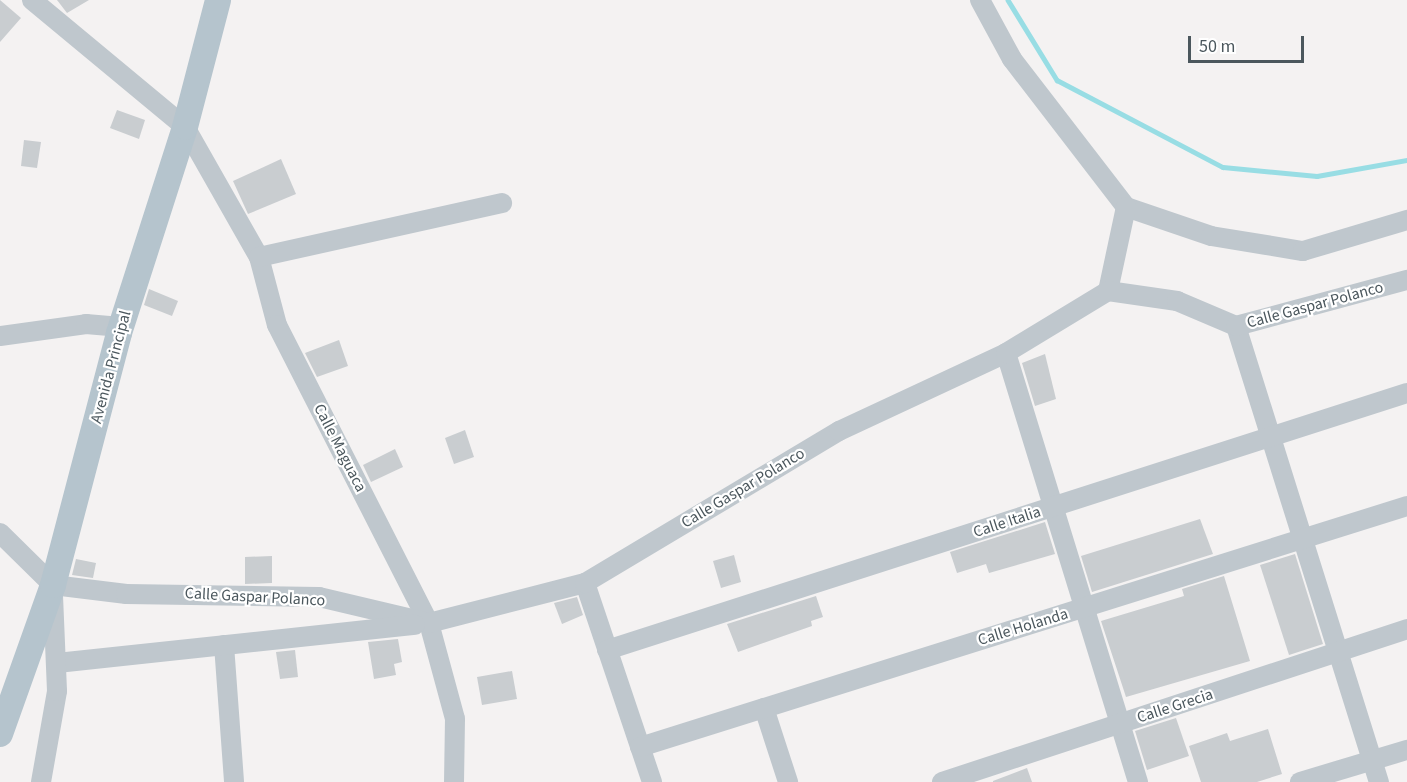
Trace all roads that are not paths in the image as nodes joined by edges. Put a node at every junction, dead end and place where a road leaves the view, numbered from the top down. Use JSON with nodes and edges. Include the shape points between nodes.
{"nodes":[{"id":1,"x":32,"y":0,"type":"edge"},
{"id":2,"x":218,"y":0,"type":"edge"},
{"id":3,"x":980,"y":0,"type":"edge"},
{"id":4,"x":185,"y":127,"type":"junction"},
{"id":5,"x":502,"y":202,"type":"dead end"},
{"id":6,"x":1126,"y":207,"type":"junction"},
{"id":7,"x":1407,"y":220,"type":"edge"},
{"id":8,"x":259,"y":257,"type":"junction"},
{"id":9,"x":1407,"y":280,"type":"edge"},
{"id":10,"x":1108,"y":291,"type":"junction"},
{"id":11,"x":1236,"y":326,"type":"junction"},
{"id":12,"x":121,"y":327,"type":"junction"},
{"id":13,"x":0,"y":336,"type":"edge"},
{"id":14,"x":1006,"y":353,"type":"junction"},
{"id":15,"x":1407,"y":393,"type":"edge"},
{"id":16,"x":1271,"y":437,"type":"junction"},
{"id":17,"x":1407,"y":506,"type":"edge"},
{"id":18,"x":1053,"y":507,"type":"junction"},
{"id":19,"x":0,"y":534,"type":"edge"},
{"id":20,"x":1303,"y":539,"type":"junction"},
{"id":21,"x":585,"y":583,"type":"junction"},
{"id":22,"x":52,"y":585,"type":"junction"},
{"id":23,"x":1084,"y":608,"type":"junction"},
{"id":24,"x":429,"y":623,"type":"junction"},
{"id":25,"x":1407,"y":629,"type":"edge"},
{"id":26,"x":224,"y":645,"type":"junction"},
{"id":27,"x":607,"y":651,"type":"junction"},
{"id":28,"x":1338,"y":652,"type":"junction"},
{"id":29,"x":57,"y":663,"type":"junction"},
{"id":30,"x":764,"y":708,"type":"junction"},
{"id":31,"x":1120,"y":724,"type":"junction"},
{"id":32,"x":0,"y":734,"type":"edge"},
{"id":33,"x":640,"y":747,"type":"junction"},
{"id":34,"x":1407,"y":750,"type":"edge"},
{"id":35,"x":1372,"y":761,"type":"junction"},
{"id":36,"x":41,"y":782,"type":"edge"},
{"id":37,"x":234,"y":782,"type":"edge"},
{"id":38,"x":454,"y":782,"type":"edge"},
{"id":39,"x":652,"y":782,"type":"edge"},
{"id":40,"x":788,"y":782,"type":"edge"},
{"id":41,"x":942,"y":782,"type":"edge"},
{"id":42,"x":1137,"y":782,"type":"edge"},
{"id":43,"x":1300,"y":782,"type":"edge"},
{"id":44,"x":1379,"y":782,"type":"edge"}],
"edges":[{"from":1,"to":4,"type":"street"},
{"from":2,"to":4,"type":"main road","name":"Avenida Principal"},
{"from":3,"to":6,"type":"street","via":[[1012,59]]},
{"from":4,"to":8,"type":"street","name":"Calle Maguaca"},
{"from":4,"to":12,"type":"main road","name":"Avenida Principal"},
{"from":5,"to":8,"type":"street"},
{"from":6,"to":7,"type":"street","via":[[1210,236],[1303,251]]},
{"from":6,"to":10,"type":"street"},
{"from":8,"to":24,"type":"street","name":"Calle Maguaca","via":[[278,325]]},
{"from":9,"to":11,"type":"street","name":"Calle Gaspar Polanco"},
{"from":10,"to":11,"type":"street","name":"Calle Gaspar Polanco","via":[[1176,301]]},
{"from":10,"to":14,"type":"street","name":"Calle Gaspar Polanco"},
{"from":11,"to":16,"type":"street"},
{"from":12,"to":13,"type":"street","via":[[86,324]]},
{"from":12,"to":22,"type":"main road","name":"Avenida Principal"},
{"from":14,"to":18,"type":"street"},
{"from":14,"to":21,"type":"street","name":"Calle Gaspar Polanco","via":[[839,430]]},
{"from":15,"to":16,"type":"street","name":"Calle Italia"},
{"from":16,"to":18,"type":"street","name":"Calle Italia"},
{"from":16,"to":20,"type":"street"},
{"from":17,"to":20,"type":"street","name":"Calle Holanda"},
{"from":18,"to":23,"type":"street"},
{"from":18,"to":27,"type":"street","name":"Calle Italia"},
{"from":19,"to":22,"type":"street"},
{"from":20,"to":23,"type":"street","name":"Calle Holanda"},
{"from":20,"to":28,"type":"street"},
{"from":21,"to":24,"type":"street","name":"Calle Gaspar Polanco"},
{"from":21,"to":27,"type":"street"},
{"from":22,"to":24,"type":"street","name":"Calle Gaspar Polanco","via":[[126,594],[319,597]]},
{"from":22,"to":29,"type":"street"},
{"from":22,"to":32,"type":"main road","name":"Avenida Principal"},
{"from":23,"to":30,"type":"street","name":"Calle Holanda"},
{"from":23,"to":31,"type":"street"},
{"from":24,"to":26,"type":"street"},
{"from":24,"to":38,"type":"street","name":"Calle Maguaca","via":[[455,719]]},
{"from":25,"to":28,"type":"street","name":"Calle Grecia"},
{"from":26,"to":29,"type":"street"},
{"from":26,"to":37,"type":"street"},
{"from":27,"to":33,"type":"street"},
{"from":28,"to":31,"type":"street","name":"Calle Grecia"},
{"from":28,"to":35,"type":"street"},
{"from":29,"to":36,"type":"street","via":[[57,692]]},
{"from":30,"to":33,"type":"street","name":"Calle Holanda"},
{"from":30,"to":40,"type":"street"},
{"from":31,"to":41,"type":"street","name":"Calle Grecia"},
{"from":31,"to":42,"type":"street"},
{"from":33,"to":39,"type":"street"},
{"from":34,"to":35,"type":"street"},
{"from":35,"to":43,"type":"street"},
{"from":35,"to":44,"type":"street"}]}
